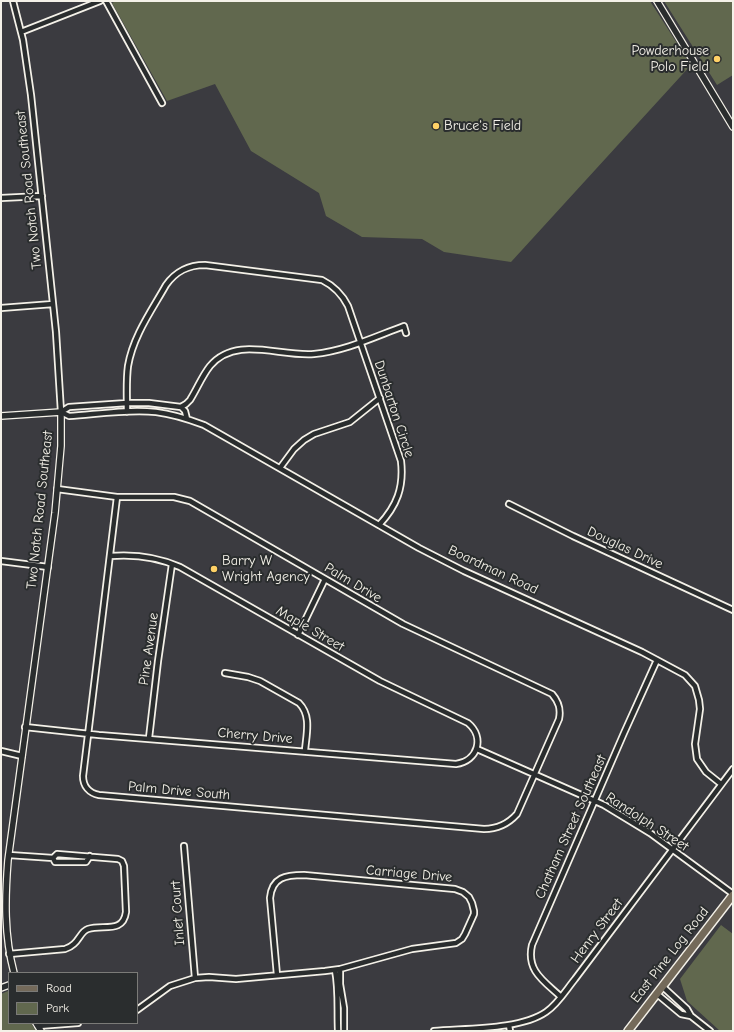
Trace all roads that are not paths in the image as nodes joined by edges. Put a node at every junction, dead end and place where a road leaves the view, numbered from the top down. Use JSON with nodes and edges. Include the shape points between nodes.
{"nodes":[{"id":1,"x":13,"y":1,"type":"edge"},
{"id":2,"x":100,"y":1,"type":"edge"},
{"id":3,"x":106,"y":1,"type":"edge"},
{"id":4,"x":657,"y":1,"type":"edge"},
{"id":5,"x":92,"y":3,"type":"edge"},
{"id":6,"x":22,"y":32,"type":"junction"},
{"id":7,"x":162,"y":103,"type":"dead end"},
{"id":8,"x":733,"y":126,"type":"edge"},
{"id":9,"x":42,"y":196,"type":"junction"},
{"id":10,"x":1,"y":198,"type":"edge"},
{"id":11,"x":53,"y":304,"type":"junction"},
{"id":12,"x":1,"y":308,"type":"edge"},
{"id":13,"x":406,"y":333,"type":"dead end"},
{"id":14,"x":361,"y":342,"type":"junction"},
{"id":15,"x":380,"y":398,"type":"junction"},
{"id":16,"x":127,"y":402,"type":"junction"},
{"id":17,"x":181,"y":406,"type":"junction"},
{"id":18,"x":61,"y":412,"type":"junction"},
{"id":19,"x":127,"y":412,"type":"junction"},
{"id":20,"x":1,"y":416,"type":"edge"},
{"id":21,"x":187,"y":419,"type":"junction"},
{"id":22,"x":280,"y":468,"type":"junction"},
{"id":23,"x":57,"y":489,"type":"junction"},
{"id":24,"x":117,"y":497,"type":"junction"},
{"id":25,"x":509,"y":504,"type":"dead end"},
{"id":26,"x":379,"y":525,"type":"junction"},
{"id":27,"x":110,"y":556,"type":"junction"},
{"id":28,"x":1,"y":561,"type":"edge"},
{"id":29,"x":172,"y":564,"type":"junction"},
{"id":30,"x":48,"y":567,"type":"junction"},
{"id":31,"x":325,"y":579,"type":"junction"},
{"id":32,"x":733,"y":610,"type":"edge"},
{"id":33,"x":298,"y":635,"type":"junction"},
{"id":34,"x":658,"y":660,"type":"junction"},
{"id":35,"x":225,"y":673,"type":"dead end"},
{"id":36,"x":25,"y":727,"type":"junction"},
{"id":37,"x":87,"y":734,"type":"junction"},
{"id":38,"x":149,"y":738,"type":"junction"},
{"id":39,"x":476,"y":749,"type":"junction"},
{"id":40,"x":1,"y":751,"type":"edge"},
{"id":41,"x":305,"y":751,"type":"junction"},
{"id":42,"x":22,"y":756,"type":"junction"},
{"id":43,"x":733,"y":769,"type":"edge"},
{"id":44,"x":534,"y":774,"type":"junction"},
{"id":45,"x":721,"y":784,"type":"junction"},
{"id":46,"x":594,"y":801,"type":"junction"},
{"id":47,"x":184,"y":846,"type":"dead end"},
{"id":48,"x":672,"y":850,"type":"junction"},
{"id":49,"x":9,"y":855,"type":"junction"},
{"id":50,"x":90,"y":856,"type":"junction"},
{"id":51,"x":53,"y":858,"type":"junction"},
{"id":52,"x":733,"y":894,"type":"edge"},
{"id":53,"x":9,"y":954,"type":"junction"},
{"id":54,"x":337,"y":969,"type":"junction"},
{"id":55,"x":14,"y":972,"type":"edge"},
{"id":56,"x":277,"y":975,"type":"junction"},
{"id":57,"x":194,"y":978,"type":"junction"},
{"id":58,"x":663,"y":987,"type":"junction"},
{"id":59,"x":657,"y":994,"type":"junction"},
{"id":60,"x":561,"y":997,"type":"junction"},
{"id":61,"x":138,"y":1009,"type":"edge"},
{"id":62,"x":691,"y":1016,"type":"junction"},
{"id":63,"x":37,"y":1024,"type":"edge"},
{"id":64,"x":509,"y":1025,"type":"junction"},
{"id":65,"x":41,"y":1031,"type":"edge"},
{"id":66,"x":338,"y":1031,"type":"edge"},
{"id":67,"x":344,"y":1031,"type":"edge"},
{"id":68,"x":434,"y":1031,"type":"edge"},
{"id":69,"x":510,"y":1031,"type":"edge"},
{"id":70,"x":628,"y":1031,"type":"edge"},
{"id":71,"x":710,"y":1031,"type":"edge"}],
"edges":[{"from":1,"to":6,"type":"street","name":"Two Notch Road Southeast"},
{"from":2,"to":5,"type":"street"},
{"from":3,"to":7,"type":"street"},
{"from":4,"to":8,"type":"street"},
{"from":5,"to":6,"type":"street"},
{"from":6,"to":9,"type":"street","name":"Two Notch Road Southeast"},
{"from":9,"to":10,"type":"street"},
{"from":9,"to":11,"type":"street","name":"Two Notch Road Southeast"},
{"from":11,"to":12,"type":"street"},
{"from":11,"to":18,"type":"street","name":"Two Notch Road Southeast"},
{"from":13,"to":14,"type":"street","via":[[404,326]]},
{"from":14,"to":15,"type":"street","name":"Dunbarton Circle"},
{"from":14,"to":16,"type":"street","name":"Dunbarton Circle","via":[[346,301],[336,288],[322,280],[194,265],[180,271],[168,281],[138,335],[128,365]]},
{"from":14,"to":17,"type":"street","via":[[312,354],[248,349],[232,351],[209,367],[190,400]]},
{"from":15,"to":22,"type":"street","via":[[350,422],[304,440]]},
{"from":15,"to":26,"type":"street","name":"Dunbarton Circle","via":[[397,448],[402,478],[395,503]]},
{"from":16,"to":17,"type":"street","name":"Boardman Road"},
{"from":16,"to":18,"type":"street","name":"Boardman Road","via":[[69,408]]},
{"from":16,"to":19,"type":"street","name":"Dunbarton Circle"},
{"from":17,"to":21,"type":"street"},
{"from":18,"to":19,"type":"street","name":"Boardman Road","via":[[70,416]]},
{"from":18,"to":20,"type":"street","name":"Boardman Road"},
{"from":18,"to":23,"type":"street","name":"Two Notch Road Southeast"},
{"from":19,"to":21,"type":"street","name":"Boardman Road","via":[[156,412]]},
{"from":21,"to":22,"type":"street","name":"Boardman Road","via":[[204,425]]},
{"from":22,"to":26,"type":"street","name":"Boardman Road"},
{"from":23,"to":24,"type":"street","name":"Palm Drive"},
{"from":23,"to":30,"type":"street","name":"Two Notch Road Southeast"},
{"from":24,"to":27,"type":"street","name":"Palm Drive South"},
{"from":24,"to":31,"type":"street","name":"Palm Drive","via":[[174,497],[190,501]]},
{"from":25,"to":32,"type":"street","name":"Douglas Drive"},
{"from":26,"to":34,"type":"street","name":"Boardman Road","via":[[461,569]]},
{"from":27,"to":29,"type":"street","name":"Maple Street","via":[[139,556]]},
{"from":27,"to":37,"type":"street","name":"Palm Drive South"},
{"from":28,"to":30,"type":"street"},
{"from":29,"to":33,"type":"street","name":"Maple Street"},
{"from":29,"to":38,"type":"street","name":"Pine Avenue"},
{"from":30,"to":36,"type":"street","name":"Two Notch Road Southeast"},
{"from":31,"to":33,"type":"street"},
{"from":31,"to":44,"type":"street","name":"Palm Drive","via":[[403,624],[552,694],[559,704],[560,715]]},
{"from":33,"to":39,"type":"street","name":"Maple Street","via":[[380,681],[468,723],[477,735]]},
{"from":34,"to":45,"type":"street","name":"Boardman Road","via":[[685,675],[695,686],[700,704],[696,754],[706,772]]},
{"from":34,"to":46,"type":"street","name":"Chatham Street Southeast"},
{"from":35,"to":41,"type":"street","via":[[260,681],[299,703],[308,720]]},
{"from":36,"to":37,"type":"street","name":"Cherry Drive"},
{"from":36,"to":42,"type":"street","name":"Two Notch Road Southeast"},
{"from":37,"to":38,"type":"street","name":"Cherry Drive"},
{"from":37,"to":44,"type":"street","name":"Palm Drive South","via":[[83,779],[87,789],[99,795],[488,829],[502,826],[514,817]]},
{"from":38,"to":41,"type":"street","name":"Cherry Drive"},
{"from":39,"to":41,"type":"street","name":"Cherry Drive","via":[[470,759],[456,764]]},
{"from":39,"to":44,"type":"street","name":"Randolph Street"},
{"from":40,"to":42,"type":"street"},
{"from":42,"to":49,"type":"street","name":"Two Notch Road Southeast"},
{"from":43,"to":45,"type":"street","name":"Henry Street"},
{"from":44,"to":46,"type":"street","name":"Randolph Street"},
{"from":45,"to":48,"type":"street","name":"Henry Street"},
{"from":46,"to":48,"type":"street","name":"Randolph Street","via":[[635,823]]},
{"from":46,"to":60,"type":"street","name":"Chatham Street Southeast","via":[[531,950],[535,973]]},
{"from":47,"to":57,"type":"street","name":"Inlet Court"},
{"from":48,"to":52,"type":"street","name":"Randolph Street"},
{"from":48,"to":60,"type":"street","name":"Henry Street"},
{"from":49,"to":51,"type":"street"},
{"from":49,"to":53,"type":"street","name":"Two Notch Road Southeast","via":[[6,914]]},
{"from":50,"to":51,"type":"street","via":[[57,854]]},
{"from":50,"to":51,"type":"street","via":[[86,862],[81,863],[55,862]]},
{"from":50,"to":53,"type":"street","via":[[122,861],[125,918],[117,926],[89,928],[76,943],[65,949]]},
{"from":52,"to":58,"type":"main road","name":"East Pine Log Road"},
{"from":53,"to":55,"type":"street","name":"Two Notch Road Southeast"},
{"from":54,"to":56,"type":"street","name":"Carriage Drive"},
{"from":54,"to":56,"type":"street","name":"Carriage Drive","via":[[408,950],[459,942],[474,914],[471,900],[456,889],[304,875],[284,877],[275,884],[270,898]]},
{"from":54,"to":66,"type":"street"},
{"from":54,"to":67,"type":"street","via":[[344,1008]]},
{"from":56,"to":57,"type":"street","name":"Carriage Drive","via":[[236,979]]},
{"from":57,"to":61,"type":"street","name":"Carriage Drive","via":[[170,986]]},
{"from":58,"to":59,"type":"main road","name":"East Pine Log Road"},
{"from":58,"to":62,"type":"street"},
{"from":59,"to":62,"type":"street","via":[[681,1014]]},
{"from":59,"to":70,"type":"main road","name":"East Pine Log Road"},
{"from":60,"to":64,"type":"street","name":"Henry Street","via":[[540,1015]]},
{"from":62,"to":71,"type":"street"},
{"from":63,"to":65,"type":"street"},
{"from":64,"to":68,"type":"street","name":"Henry Street"},
{"from":64,"to":69,"type":"street"}]}
